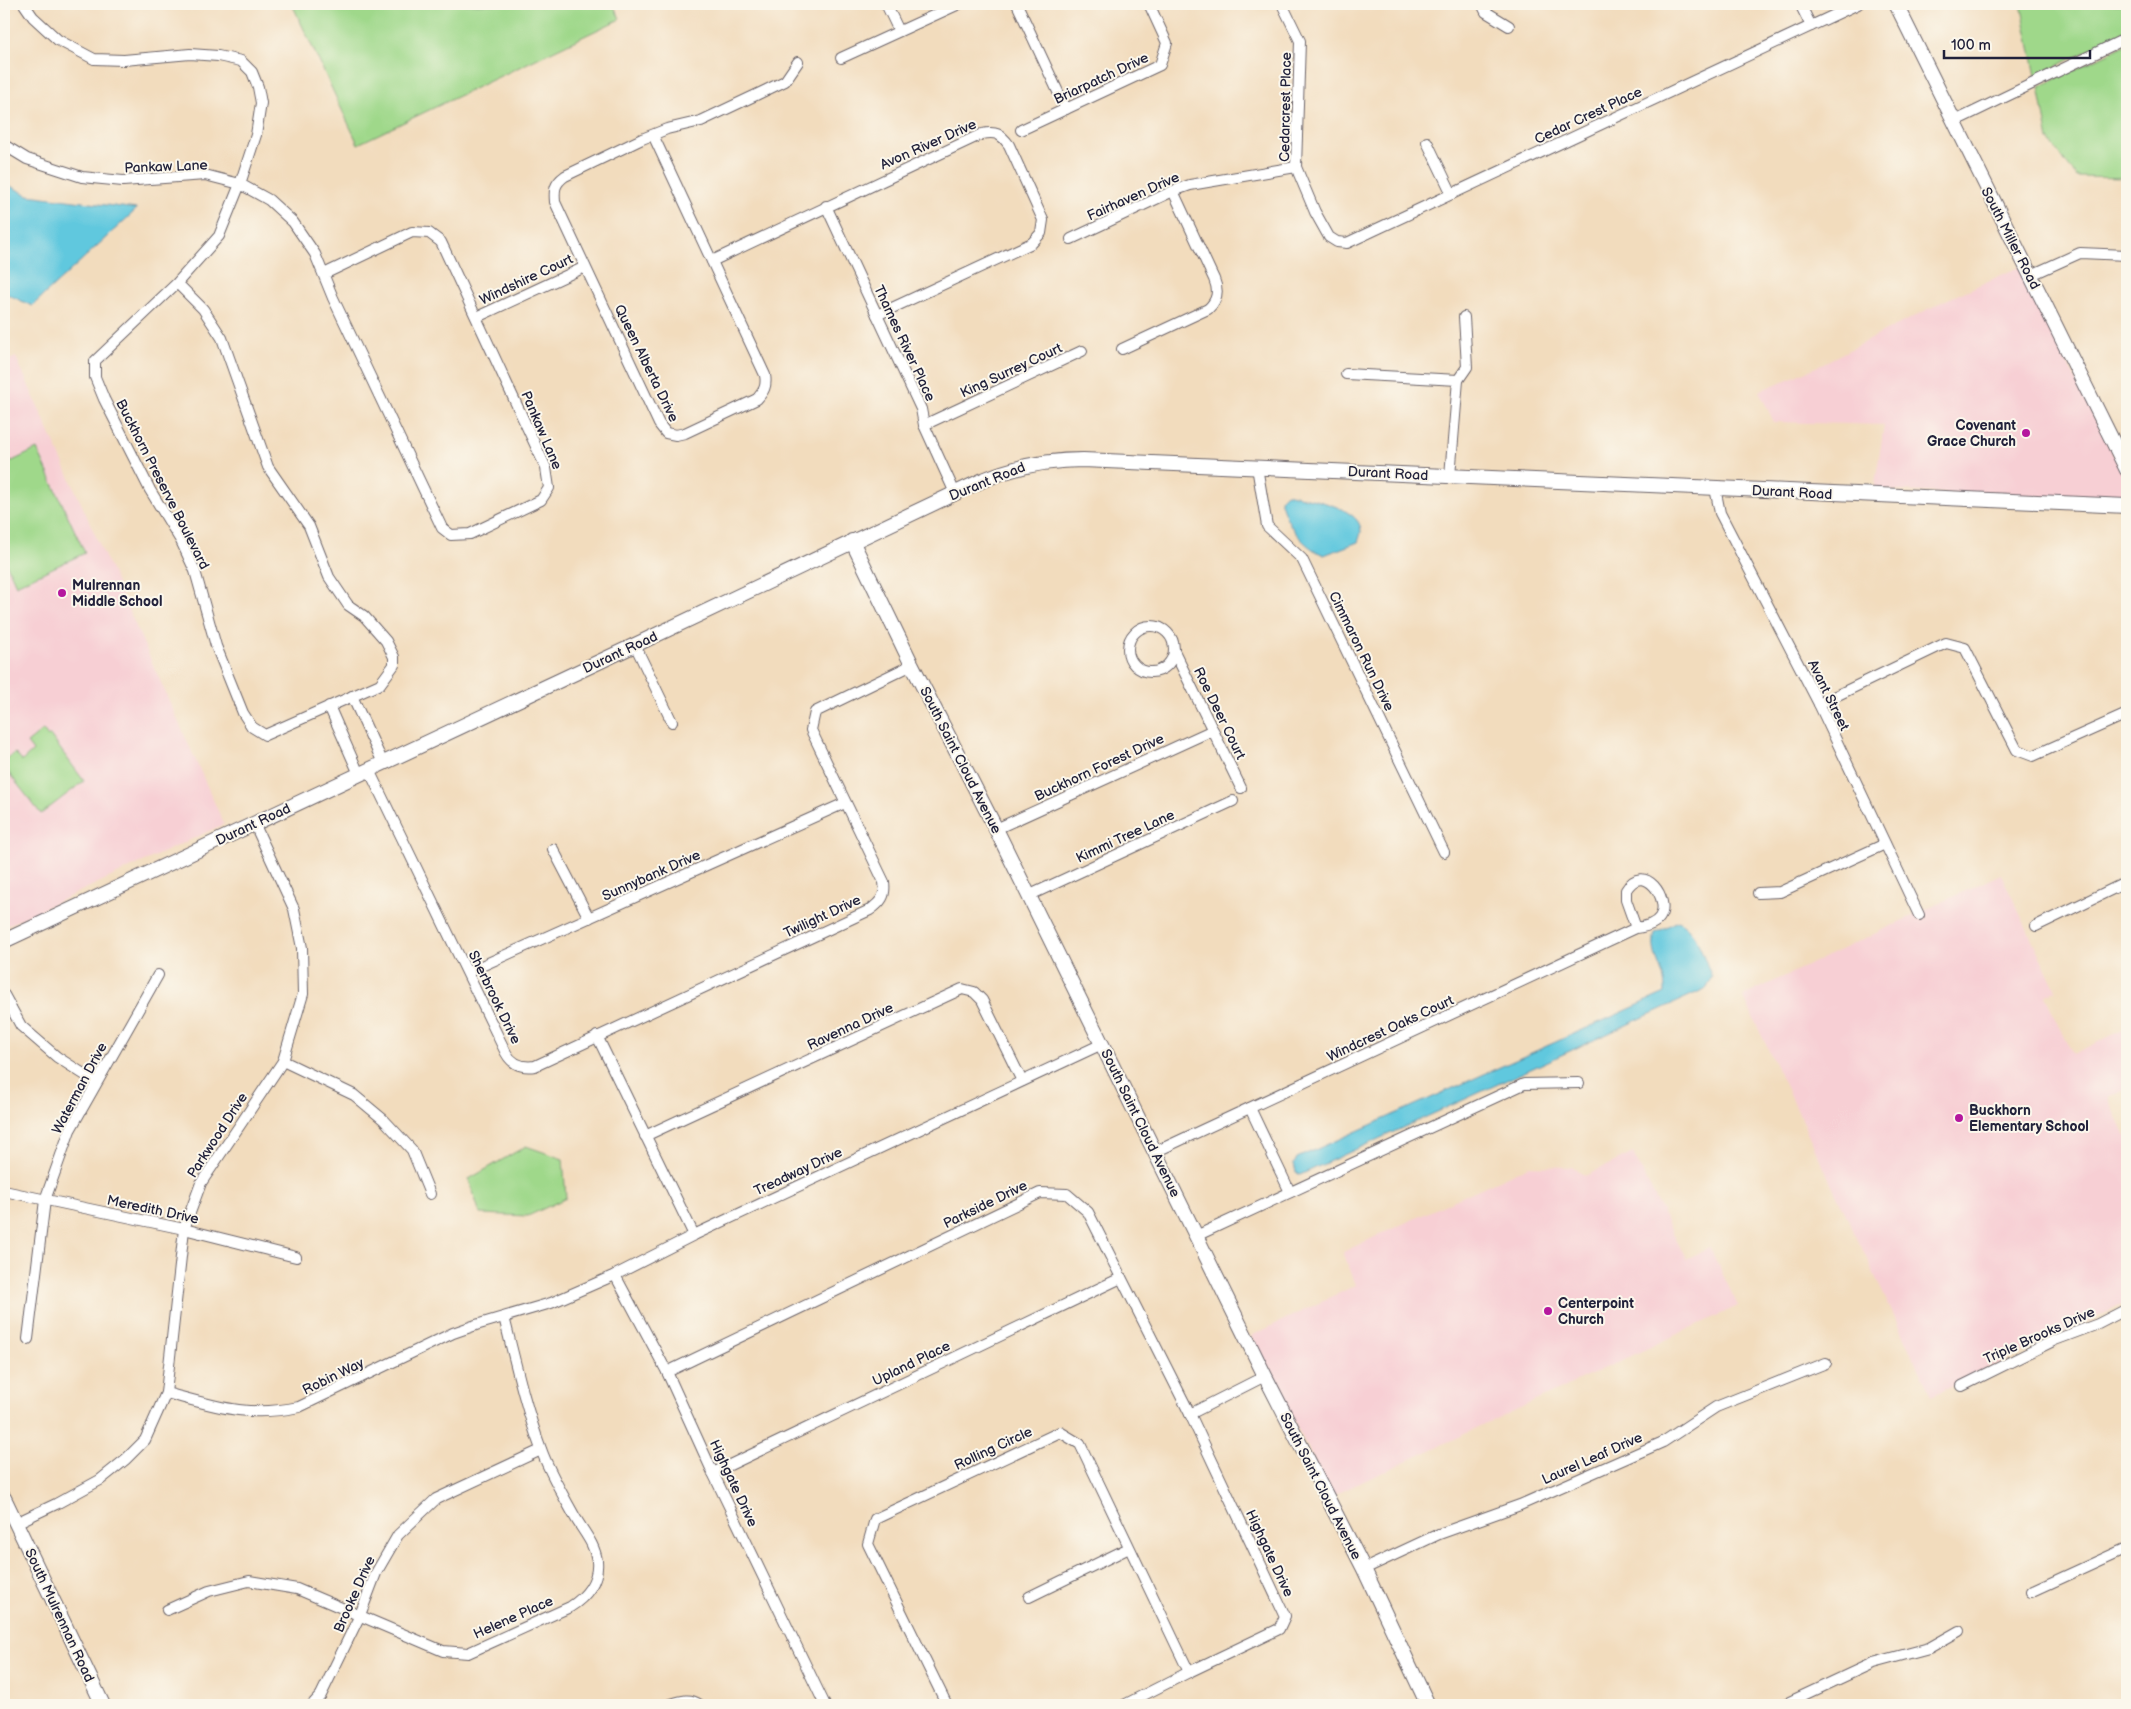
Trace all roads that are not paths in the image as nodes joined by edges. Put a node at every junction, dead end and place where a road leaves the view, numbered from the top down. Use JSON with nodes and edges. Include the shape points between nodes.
{"nodes":[{"id":1,"x":24,"y":4,"type":"edge"},
{"id":2,"x":886,"y":4,"type":"edge"},
{"id":3,"x":959,"y":4,"type":"edge"},
{"id":4,"x":1016,"y":4,"type":"edge"},
{"id":5,"x":1148,"y":4,"type":"edge"},
{"id":6,"x":1282,"y":4,"type":"edge"},
{"id":7,"x":1482,"y":4,"type":"edge"},
{"id":8,"x":1800,"y":4,"type":"edge"},
{"id":9,"x":1858,"y":4,"type":"edge"},
{"id":10,"x":1896,"y":4,"type":"edge"},
{"id":11,"x":1509,"y":26,"type":"dead end"},
{"id":12,"x":1811,"y":26,"type":"junction"},
{"id":13,"x":899,"y":31,"type":"junction"},
{"id":14,"x":2127,"y":38,"type":"edge"},
{"id":15,"x":841,"y":58,"type":"dead end"},
{"id":16,"x":798,"y":62,"type":"dead end"},
{"id":17,"x":1066,"y":109,"type":"junction"},
{"id":18,"x":1953,"y":122,"type":"junction"},
{"id":19,"x":1021,"y":130,"type":"dead end"},
{"id":20,"x":653,"y":135,"type":"junction"},
{"id":21,"x":1428,"y":142,"type":"dead end"},
{"id":22,"x":4,"y":145,"type":"edge"},
{"id":23,"x":1296,"y":167,"type":"junction"},
{"id":24,"x":240,"y":184,"type":"junction"},
{"id":25,"x":1172,"y":191,"type":"junction"},
{"id":26,"x":1452,"y":194,"type":"junction"},
{"id":27,"x":826,"y":206,"type":"junction"},
{"id":28,"x":1329,"y":237,"type":"joint"},
{"id":29,"x":1071,"y":239,"type":"dead end"},
{"id":30,"x":2127,"y":255,"type":"edge"},
{"id":31,"x":712,"y":260,"type":"junction"},
{"id":32,"x":585,"y":267,"type":"junction"},
{"id":33,"x":324,"y":274,"type":"junction"},
{"id":34,"x":2029,"y":276,"type":"junction"},
{"id":35,"x":177,"y":282,"type":"junction"},
{"id":36,"x":877,"y":315,"type":"junction"},
{"id":37,"x":1464,"y":316,"type":"dead end"},
{"id":38,"x":478,"y":317,"type":"junction"},
{"id":39,"x":1122,"y":349,"type":"dead end"},
{"id":40,"x":1082,"y":351,"type":"dead end"},
{"id":41,"x":1346,"y":374,"type":"dead end"},
{"id":42,"x":1458,"y":380,"type":"junction"},
{"id":43,"x":924,"y":425,"type":"junction"},
{"id":44,"x":1257,"y":468,"type":"junction"},
{"id":45,"x":2127,"y":470,"type":"edge"},
{"id":46,"x":1450,"y":476,"type":"junction"},
{"id":47,"x":1715,"y":488,"type":"junction"},
{"id":48,"x":955,"y":493,"type":"junction"},
{"id":49,"x":2127,"y":506,"type":"edge"},
{"id":50,"x":852,"y":541,"type":"junction"},
{"id":51,"x":635,"y":646,"type":"junction"},
{"id":52,"x":1174,"y":651,"type":"junction"},
{"id":53,"x":912,"y":665,"type":"junction"},
{"id":54,"x":352,"y":696,"type":"junction"},
{"id":55,"x":1820,"y":704,"type":"junction"},
{"id":56,"x":330,"y":706,"type":"junction"},
{"id":57,"x":2127,"y":714,"type":"edge"},
{"id":58,"x":672,"y":722,"type":"dead end"},
{"id":59,"x":1213,"y":730,"type":"junction"},
{"id":60,"x":383,"y":763,"type":"junction"},
{"id":61,"x":364,"y":772,"type":"junction"},
{"id":62,"x":1241,"y":788,"type":"dead end"},
{"id":63,"x":1233,"y":801,"type":"dead end"},
{"id":64,"x":845,"y":803,"type":"junction"},
{"id":65,"x":254,"y":823,"type":"junction"},
{"id":66,"x":996,"y":829,"type":"junction"},
{"id":67,"x":1885,"y":844,"type":"junction"},
{"id":68,"x":553,"y":849,"type":"dead end"},
{"id":69,"x":1444,"y":852,"type":"dead end"},
{"id":70,"x":2127,"y":882,"type":"edge"},
{"id":71,"x":1758,"y":893,"type":"dead end"},
{"id":72,"x":1028,"y":896,"type":"junction"},
{"id":73,"x":1919,"y":915,"type":"dead end"},
{"id":74,"x":589,"y":918,"type":"junction"},
{"id":75,"x":2036,"y":926,"type":"dead end"},
{"id":76,"x":1636,"y":928,"type":"junction"},
{"id":77,"x":4,"y":941,"type":"edge"},
{"id":78,"x":468,"y":972,"type":"junction"},
{"id":79,"x":158,"y":976,"type":"dead end"},
{"id":80,"x":4,"y":995,"type":"edge"},
{"id":81,"x":596,"y":1036,"type":"junction"},
{"id":82,"x":1102,"y":1044,"type":"junction"},
{"id":83,"x":283,"y":1061,"type":"junction"},
{"id":84,"x":96,"y":1082,"type":"junction"},
{"id":85,"x":1022,"y":1082,"type":"junction"},
{"id":86,"x":1579,"y":1083,"type":"dead end"},
{"id":87,"x":1250,"y":1108,"type":"junction"},
{"id":88,"x":646,"y":1136,"type":"junction"},
{"id":89,"x":1155,"y":1152,"type":"junction"},
{"id":90,"x":4,"y":1191,"type":"edge"},
{"id":91,"x":1290,"y":1192,"type":"junction"},
{"id":92,"x":430,"y":1194,"type":"dead end"},
{"id":93,"x":45,"y":1200,"type":"junction"},
{"id":94,"x":184,"y":1229,"type":"junction"},
{"id":95,"x":694,"y":1235,"type":"junction"},
{"id":96,"x":1196,"y":1236,"type":"junction"},
{"id":97,"x":296,"y":1257,"type":"dead end"},
{"id":98,"x":615,"y":1275,"type":"junction"},
{"id":99,"x":1121,"y":1278,"type":"junction"},
{"id":100,"x":2127,"y":1309,"type":"edge"},
{"id":101,"x":504,"y":1317,"type":"junction"},
{"id":102,"x":28,"y":1339,"type":"dead end"},
{"id":103,"x":1826,"y":1363,"type":"dead end"},
{"id":104,"x":667,"y":1372,"type":"junction"},
{"id":105,"x":1265,"y":1376,"type":"junction"},
{"id":106,"x":1962,"y":1386,"type":"dead end"},
{"id":107,"x":166,"y":1393,"type":"junction"},
{"id":108,"x":1190,"y":1414,"type":"junction"},
{"id":109,"x":541,"y":1450,"type":"junction"},
{"id":110,"x":713,"y":1473,"type":"junction"},
{"id":111,"x":4,"y":1498,"type":"edge"},
{"id":112,"x":16,"y":1523,"type":"junction"},
{"id":113,"x":1129,"y":1548,"type":"junction"},
{"id":114,"x":2127,"y":1548,"type":"edge"},
{"id":115,"x":1364,"y":1569,"type":"junction"},
{"id":116,"x":2031,"y":1592,"type":"dead end"},
{"id":117,"x":1029,"y":1597,"type":"dead end"},
{"id":118,"x":167,"y":1610,"type":"dead end"},
{"id":119,"x":360,"y":1615,"type":"junction"},
{"id":120,"x":1958,"y":1631,"type":"dead end"},
{"id":121,"x":1189,"y":1672,"type":"junction"},
{"id":122,"x":103,"y":1705,"type":"edge"},
{"id":123,"x":312,"y":1705,"type":"edge"},
{"id":124,"x":668,"y":1705,"type":"edge"},
{"id":125,"x":700,"y":1705,"type":"edge"},
{"id":126,"x":825,"y":1705,"type":"edge"},
{"id":127,"x":947,"y":1705,"type":"edge"},
{"id":128,"x":1124,"y":1705,"type":"edge"},
{"id":129,"x":1426,"y":1705,"type":"edge"},
{"id":130,"x":1783,"y":1705,"type":"edge"}],
"edges":[{"from":1,"to":24,"type":"street","name":"Buckhorn Preserve Boulevard","via":[[58,40],[94,59],[124,60],[190,54],[241,61],[252,72],[261,103],[256,135]]},
{"from":2,"to":13,"type":"street"},
{"from":3,"to":13,"type":"street"},
{"from":4,"to":17,"type":"street"},
{"from":5,"to":17,"type":"street","name":"Briarpatch Drive","via":[[1167,42],[1160,65]]},
{"from":6,"to":23,"type":"street","name":"Cedarcrest Place","via":[[1300,41]]},
{"from":7,"to":11,"type":"street","via":[[1486,12]]},
{"from":8,"to":12,"type":"street"},
{"from":9,"to":12,"type":"street","name":"Cedar Crest Place"},
{"from":10,"to":18,"type":"street","name":"South Miller Road"},
{"from":12,"to":26,"type":"street","name":"Cedar Crest Place"},
{"from":13,"to":15,"type":"street"},
{"from":14,"to":18,"type":"street"},
{"from":16,"to":20,"type":"street","name":"Queen Alberta Drive","via":[[785,81],[701,121]]},
{"from":17,"to":19,"type":"street","name":"Briarpatch Drive"},
{"from":18,"to":34,"type":"street","name":"South Miller Road"},
{"from":20,"to":31,"type":"street","name":"Queen Alberta Drive"},
{"from":20,"to":32,"type":"street","name":"Queen Alberta Drive","via":[[557,182],[555,202]]},
{"from":21,"to":26,"type":"street"},
{"from":22,"to":24,"type":"street","name":"Pankaw Lane","via":[[27,160],[82,177],[123,182],[205,175]]},
{"from":23,"to":25,"type":"street","name":"Fairhaven Drive"},
{"from":23,"to":28,"type":"street","name":"Cedarcrest Place"},
{"from":24,"to":33,"type":"street","name":"Pankaw Lane","via":[[268,200],[293,222],[315,254]]},
{"from":24,"to":35,"type":"street","name":"Buckhorn Preserve Boulevard","via":[[219,236]]},
{"from":25,"to":29,"type":"street","name":"Fairhaven Drive"},
{"from":25,"to":39,"type":"street","via":[[1214,279],[1218,290],[1216,298],[1208,309]]},
{"from":26,"to":28,"type":"street","name":"Cedar Crest Place","via":[[1347,243]]},
{"from":27,"to":31,"type":"street","name":"Avon River Drive"},
{"from":27,"to":36,"type":"street","name":"Thames River Place"},
{"from":27,"to":36,"type":"street","name":"Avon River Drive","via":[[982,134],[993,132],[1002,135],[1009,145],[1043,220],[1041,233],[1032,243]]},
{"from":30,"to":34,"type":"street","via":[[2080,253]]},
{"from":31,"to":32,"type":"street","name":"Queen Alberta Drive","via":[[766,383],[764,392],[757,399],[676,436],[666,433],[659,424]]},
{"from":32,"to":38,"type":"street","name":"Windshire Court"},
{"from":33,"to":38,"type":"street","name":"Pankaw Lane","via":[[412,232],[429,233],[441,242]]},
{"from":33,"to":38,"type":"street","name":"Pankaw Lane","via":[[442,528],[450,535],[479,530],[541,500],[549,488],[546,468]]},
{"from":34,"to":45,"type":"street","name":"South Miller Road"},
{"from":35,"to":54,"type":"street","name":"Buckhorn Preserve Boulevard","via":[[203,309],[222,338],[268,467],[309,526],[329,577],[348,605],[364,616],[386,641],[394,657],[394,665],[380,684]]},
{"from":35,"to":56,"type":"street","name":"Buckhorn Preserve Boulevard","via":[[95,361],[95,377],[150,490],[181,541],[194,571],[216,646],[243,713],[252,727],[265,735]]},
{"from":36,"to":43,"type":"street","name":"Thames River Place","via":[[921,408]]},
{"from":37,"to":42,"type":"street","via":[[1467,367]]},
{"from":40,"to":43,"type":"street","name":"King Surrey Court"},
{"from":41,"to":42,"type":"street"},
{"from":42,"to":46,"type":"street"},
{"from":43,"to":48,"type":"street","name":"Thames River Place"},
{"from":44,"to":46,"type":"street","name":"Durant Road"},
{"from":44,"to":48,"type":"street","name":"Durant Road","via":[[1047,461],[1011,469]]},
{"from":44,"to":69,"type":"street","name":"Cimmaron Run Drive","via":[[1266,526],[1302,559]]},
{"from":46,"to":47,"type":"street","name":"Durant Road"},
{"from":47,"to":49,"type":"street","name":"Durant Road"},
{"from":47,"to":55,"type":"street","name":"Avant Street","via":[[1720,514]]},
{"from":48,"to":50,"type":"street","name":"Durant Road"},
{"from":50,"to":51,"type":"street","name":"Durant Road"},
{"from":50,"to":53,"type":"street","name":"South Saint Cloud Avenue"},
{"from":51,"to":58,"type":"street"},
{"from":51,"to":60,"type":"street","name":"Durant Road"},
{"from":52,"to":52,"type":"street","via":[[1168,633],[1154,626],[1139,629],[1128,649],[1132,663],[1151,672],[1165,668]]},
{"from":52,"to":59,"type":"street","name":"Roe Deer Court"},
{"from":53,"to":64,"type":"street","name":"Twilight Drive","via":[[815,712],[811,730]]},
{"from":53,"to":66,"type":"street","name":"South Saint Cloud Avenue"},
{"from":54,"to":56,"type":"street","name":"Buckhorn Preserve Boulevard"},
{"from":54,"to":60,"type":"street"},
{"from":55,"to":57,"type":"street","via":[[1946,643],[1965,648],[2017,750],[2033,756]]},
{"from":55,"to":67,"type":"street","name":"Avant Street"},
{"from":56,"to":61,"type":"street"},
{"from":59,"to":62,"type":"street","name":"Roe Deer Court"},
{"from":59,"to":66,"type":"street","name":"Buckhorn Forest Drive"},
{"from":60,"to":61,"type":"street","name":"Durant Road"},
{"from":61,"to":65,"type":"street","name":"Durant Road"},
{"from":61,"to":78,"type":"street","name":"Sherbrook Drive"},
{"from":63,"to":72,"type":"street","name":"Kimmi Tree Lane"},
{"from":64,"to":74,"type":"street","name":"Sunnybank Drive"},
{"from":64,"to":81,"type":"street","name":"Twilight Drive","via":[[884,882],[884,894],[878,904]]},
{"from":65,"to":77,"type":"street","name":"Durant Road"},
{"from":65,"to":83,"type":"street","name":"Parkwood Drive","via":[[294,909],[302,948],[303,994]]},
{"from":66,"to":72,"type":"street","name":"South Saint Cloud Avenue"},
{"from":67,"to":71,"type":"street","via":[[1780,892]]},
{"from":67,"to":73,"type":"street","name":"Avant Street"},
{"from":68,"to":74,"type":"street"},
{"from":70,"to":75,"type":"street"},
{"from":72,"to":82,"type":"street","name":"South Saint Cloud Avenue"},
{"from":74,"to":78,"type":"street","name":"Sunnybank Drive"},
{"from":76,"to":76,"type":"street","name":"Windcrest Oaks Court","via":[[1655,922],[1662,911],[1656,889],[1645,879],[1634,882],[1626,890],[1626,900]]},
{"from":76,"to":87,"type":"street","name":"Windcrest Oaks Court"},
{"from":78,"to":81,"type":"street","name":"Sherbrook Drive","via":[[506,1053],[518,1065],[535,1066]]},
{"from":79,"to":84,"type":"street","name":"Waterman Drive"},
{"from":80,"to":84,"type":"street","via":[[21,1026],[57,1057]]},
{"from":81,"to":88,"type":"street"},
{"from":82,"to":85,"type":"street","name":"Treadway Drive"},
{"from":82,"to":89,"type":"street","name":"South Saint Cloud Avenue"},
{"from":83,"to":92,"type":"street","via":[[354,1095],[384,1120],[412,1150]]},
{"from":83,"to":94,"type":"street","name":"Parkwood Drive","via":[[201,1183]]},
{"from":84,"to":93,"type":"street","name":"Waterman Drive","via":[[70,1130]]},
{"from":85,"to":88,"type":"street","name":"Ravenna Drive","via":[[982,1000],[974,992],[962,989]]},
{"from":85,"to":95,"type":"street","name":"Treadway Drive"},
{"from":86,"to":91,"type":"street","via":[[1524,1084]]},
{"from":87,"to":89,"type":"street","name":"Windcrest Oaks Court"},
{"from":87,"to":91,"type":"street"},
{"from":88,"to":95,"type":"street"},
{"from":89,"to":96,"type":"street","name":"South Saint Cloud Avenue"},
{"from":90,"to":93,"type":"street","name":"Meredith Drive"},
{"from":91,"to":96,"type":"street"},
{"from":93,"to":94,"type":"street","name":"Meredith Drive"},
{"from":93,"to":102,"type":"street","name":"Waterman Drive"},
{"from":94,"to":97,"type":"street","name":"Meredith Drive"},
{"from":94,"to":107,"type":"street","name":"Parkwood Drive"},
{"from":95,"to":98,"type":"street","name":"Treadway Drive"},
{"from":96,"to":105,"type":"street","name":"South Saint Cloud Avenue"},
{"from":98,"to":101,"type":"street","name":"Treadway Drive","via":[[551,1303]]},
{"from":98,"to":104,"type":"street","name":"Highgate Drive"},
{"from":99,"to":104,"type":"street","name":"Parkside Drive","via":[[1088,1212],[1067,1194],[1040,1193]]},
{"from":99,"to":108,"type":"street","name":"Parkside Drive"},
{"from":99,"to":110,"type":"street","name":"Upland Place"},
{"from":100,"to":106,"type":"street","name":"Triple Brooks Drive"},
{"from":101,"to":107,"type":"street","name":"Robin Way","via":[[453,1333],[299,1407],[274,1412],[230,1410]]},
{"from":101,"to":109,"type":"street","name":"Helene Place"},
{"from":103,"to":115,"type":"street","name":"Laurel Leaf Drive","via":[[1716,1407],[1663,1442],[1520,1505],[1439,1534]]},
{"from":104,"to":110,"type":"street","name":"Highgate Drive"},
{"from":105,"to":108,"type":"street"},
{"from":105,"to":115,"type":"street","name":"South Saint Cloud Avenue"},
{"from":107,"to":112,"type":"street","name":"Parkwood Drive","via":[[145,1440],[126,1459],[100,1480]]},
{"from":108,"to":121,"type":"street","name":"Highgate Drive","via":[[1285,1616],[1279,1630]]},
{"from":109,"to":119,"type":"street","name":"Brooke Drive","via":[[436,1499],[398,1535],[376,1573]]},
{"from":109,"to":119,"type":"street","name":"Helene Place","via":[[593,1548],[597,1562],[596,1575],[583,1598],[570,1607],[468,1653],[443,1651]]},
{"from":110,"to":126,"type":"street","name":"Highgate Drive"},
{"from":111,"to":112,"type":"street","name":"South Mulrennan Road"},
{"from":112,"to":122,"type":"street","name":"South Mulrennan Road"},
{"from":113,"to":117,"type":"street"},
{"from":113,"to":121,"type":"street","name":"Rolling Circle"},
{"from":113,"to":127,"type":"street","name":"Rolling Circle","via":[[1080,1444],[1060,1432],[875,1519],[868,1544]]},
{"from":114,"to":116,"type":"street"},
{"from":115,"to":129,"type":"street","name":"South Saint Cloud Avenue"},
{"from":118,"to":119,"type":"street","name":"Helene Place","via":[[209,1591],[249,1581],[296,1589]]},
{"from":119,"to":123,"type":"street","name":"Brooke Drive","via":[[321,1695]]},
{"from":120,"to":130,"type":"street","via":[[1930,1648],[1873,1663]]},
{"from":121,"to":128,"type":"street","name":"Highgate Drive"},
{"from":124,"to":125,"type":"street","via":[[685,1700]]}]}
